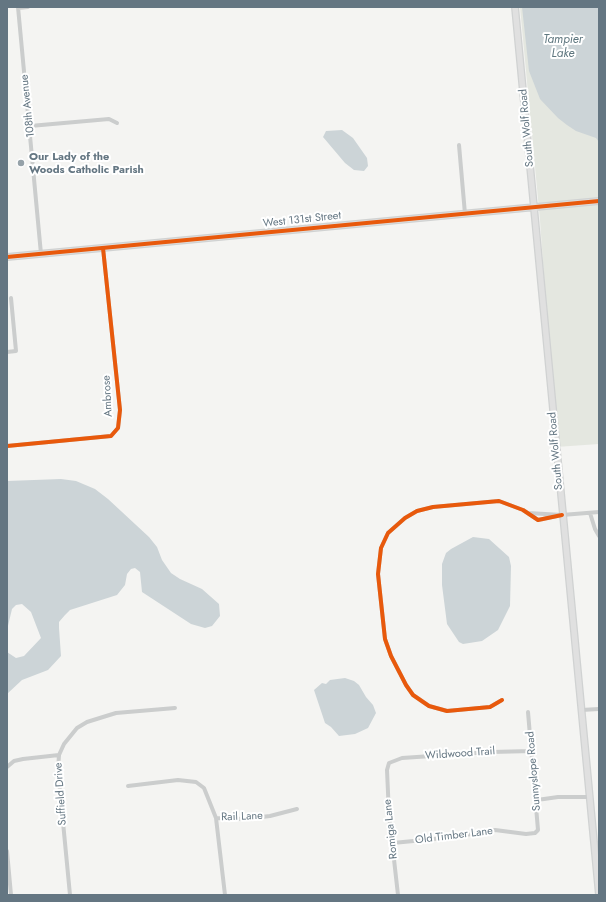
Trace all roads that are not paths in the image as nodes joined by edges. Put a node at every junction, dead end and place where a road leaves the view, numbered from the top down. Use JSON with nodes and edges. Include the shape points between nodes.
{"nodes":[{"id":1,"x":28,"y":7,"type":"edge"},
{"id":2,"x":515,"y":7,"type":"edge"},
{"id":3,"x":18,"y":8,"type":"edge"},
{"id":4,"x":117,"y":123,"type":"dead end"},
{"id":5,"x":30,"y":126,"type":"junction"},
{"id":6,"x":459,"y":145,"type":"dead end"},
{"id":7,"x":599,"y":201,"type":"edge"},
{"id":8,"x":534,"y":207,"type":"junction"},
{"id":9,"x":465,"y":214,"type":"junction"},
{"id":10,"x":103,"y":248,"type":"junction"},
{"id":11,"x":42,"y":254,"type":"junction"},
{"id":12,"x":7,"y":257,"type":"edge"},
{"id":13,"x":11,"y":298,"type":"dead end"},
{"id":14,"x":7,"y":352,"type":"edge"},
{"id":15,"x":7,"y":446,"type":"edge"},
{"id":16,"x":599,"y":512,"type":"edge"},
{"id":17,"x":590,"y":513,"type":"junction"},
{"id":18,"x":562,"y":515,"type":"junction"},
{"id":19,"x":599,"y":536,"type":"edge"},
{"id":20,"x":502,"y":700,"type":"dead end"},
{"id":21,"x":175,"y":708,"type":"dead end"},
{"id":22,"x":599,"y":709,"type":"edge"},
{"id":23,"x":581,"y":710,"type":"junction"},
{"id":24,"x":528,"y":712,"type":"dead end"},
{"id":25,"x":532,"y":751,"type":"junction"},
{"id":26,"x":59,"y":755,"type":"junction"},
{"id":27,"x":389,"y":763,"type":"joint"},
{"id":28,"x":7,"y":767,"type":"edge"},
{"id":29,"x":128,"y":786,"type":"dead end"},
{"id":30,"x":589,"y":797,"type":"junction"},
{"id":31,"x":537,"y":800,"type":"junction"},
{"id":32,"x":297,"y":809,"type":"dead end"},
{"id":33,"x":216,"y":818,"type":"junction"},
{"id":34,"x":538,"y":830,"type":"joint"},
{"id":35,"x":393,"y":843,"type":"junction"},
{"id":36,"x":7,"y":851,"type":"edge"},
{"id":37,"x":11,"y":895,"type":"edge"},
{"id":38,"x":70,"y":895,"type":"edge"},
{"id":39,"x":225,"y":895,"type":"edge"},
{"id":40,"x":398,"y":895,"type":"edge"},
{"id":41,"x":598,"y":895,"type":"edge"}],
"edges":[{"from":1,"to":3,"type":"street"},
{"from":2,"to":8,"type":"main road","name":"South Wolf Road"},
{"from":3,"to":5,"type":"street","name":"108th Avenue"},
{"from":4,"to":5,"type":"street","via":[[109,119]]},
{"from":5,"to":11,"type":"street","name":"108th Avenue"},
{"from":6,"to":9,"type":"street"},
{"from":7,"to":8,"type":"main road","name":"West 131st Street"},
{"from":8,"to":9,"type":"main road","name":"West 131st Street"},
{"from":8,"to":18,"type":"main road","name":"South Wolf Road"},
{"from":9,"to":10,"type":"main road","name":"West 131st Street"},
{"from":10,"to":11,"type":"main road","name":"West 131st Street"},
{"from":10,"to":15,"type":"street","name":"Ambrose","via":[[120,410],[118,428],[111,436]]},
{"from":11,"to":12,"type":"main road","name":"West 131st Street"},
{"from":13,"to":14,"type":"street","via":[[16,351]]},
{"from":16,"to":17,"type":"street"},
{"from":17,"to":18,"type":"street"},
{"from":17,"to":19,"type":"street"},
{"from":18,"to":20,"type":"street","via":[[527,513],[499,502],[424,509],[404,518],[393,528],[385,539],[379,557],[378,574],[385,639],[391,656],[413,695],[429,706],[447,711],[490,707]]},
{"from":18,"to":23,"type":"main road","name":"South Wolf Road"},
{"from":21,"to":26,"type":"street","name":"Suffield Drive","via":[[116,713],[88,722],[69,736]]},
{"from":22,"to":23,"type":"street"},
{"from":23,"to":30,"type":"main road","name":"South Wolf Road"},
{"from":24,"to":25,"type":"street","name":"Sunnyslope Road"},
{"from":25,"to":27,"type":"street","name":"Wildwood Trail","via":[[402,758]]},
{"from":25,"to":31,"type":"street","name":"Sunnyslope Road"},
{"from":26,"to":28,"type":"street","via":[[14,761]]},
{"from":26,"to":38,"type":"street","name":"Suffield Drive","via":[[58,770]]},
{"from":27,"to":35,"type":"street","name":"Romiga Lane","via":[[387,770]]},
{"from":29,"to":33,"type":"street","via":[[178,780],[196,782],[204,788]]},
{"from":30,"to":31,"type":"street"},
{"from":30,"to":41,"type":"main road","name":"South Wolf Road"},
{"from":31,"to":34,"type":"street","name":"Sunnyslope Road"},
{"from":32,"to":33,"type":"street","name":"Rail Lane","via":[[252,818]]},
{"from":33,"to":39,"type":"street","name":"Rail Lane"},
{"from":34,"to":35,"type":"street","name":"Old Timber Lane","via":[[526,834],[495,830]]},
{"from":35,"to":40,"type":"street","name":"Romiga Lane"},
{"from":36,"to":37,"type":"street"}]}
